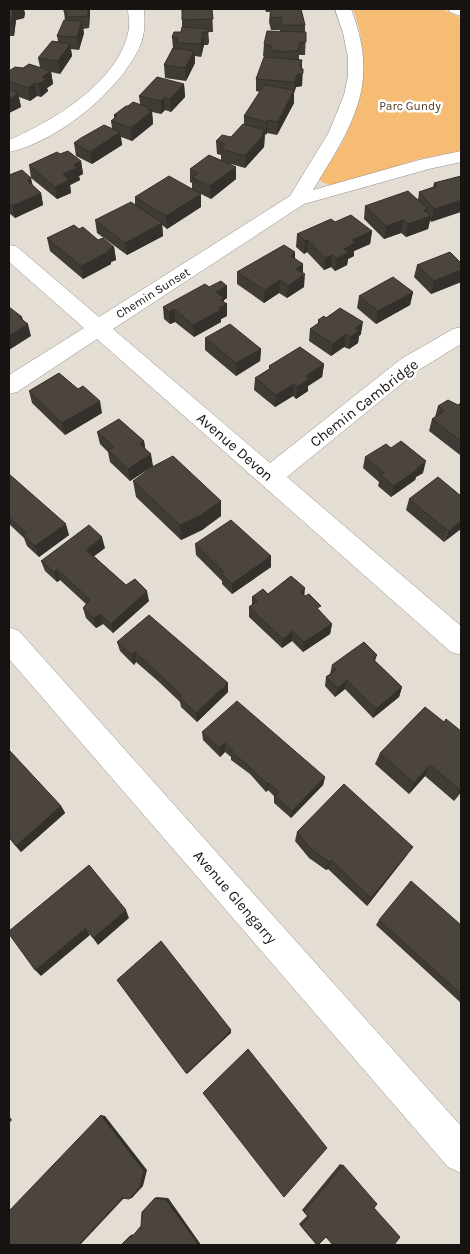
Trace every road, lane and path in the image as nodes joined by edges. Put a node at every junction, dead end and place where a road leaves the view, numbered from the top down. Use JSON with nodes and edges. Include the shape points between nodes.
{"nodes":[{"id":1,"x":136,"y":9,"type":"edge"},
{"id":2,"x":343,"y":9,"type":"edge"},
{"id":3,"x":456,"y":9,"type":"edge"},
{"id":4,"x":461,"y":11,"type":"edge"},
{"id":5,"x":9,"y":147,"type":"edge"},
{"id":6,"x":461,"y":157,"type":"edge"},
{"id":7,"x":297,"y":200,"type":"junction"},
{"id":8,"x":9,"y":251,"type":"edge"},
{"id":9,"x":97,"y":328,"type":"junction"},
{"id":10,"x":461,"y":334,"type":"edge"},
{"id":11,"x":9,"y":386,"type":"edge"},
{"id":12,"x":270,"y":477,"type":"junction"},
{"id":13,"x":9,"y":640,"type":"edge"},
{"id":14,"x":461,"y":643,"type":"edge"},
{"id":15,"x":461,"y":1154,"type":"edge"}],
"edges":[{"from":1,"to":5,"type":"street","via":[[135,40],[119,70],[89,100],[49,128]]},
{"from":2,"to":7,"type":"street","name":"Chemin Sunset","via":[[356,58],[350,105]]},
{"from":3,"to":4,"type":"street"},
{"from":6,"to":7,"type":"street","name":"Chemin Sunset"},
{"from":7,"to":9,"type":"street","name":"Chemin Sunset"},
{"from":8,"to":9,"type":"street","name":"Avenue Devon"},
{"from":9,"to":11,"type":"street","name":"Chemin Sunset"},
{"from":9,"to":12,"type":"street","name":"Avenue Devon"},
{"from":10,"to":12,"type":"street","name":"Chemin Cambridge","via":[[409,366]]},
{"from":12,"to":14,"type":"street","name":"Avenue Devon"},
{"from":13,"to":15,"type":"street","name":"Avenue Glengarry"}]}
